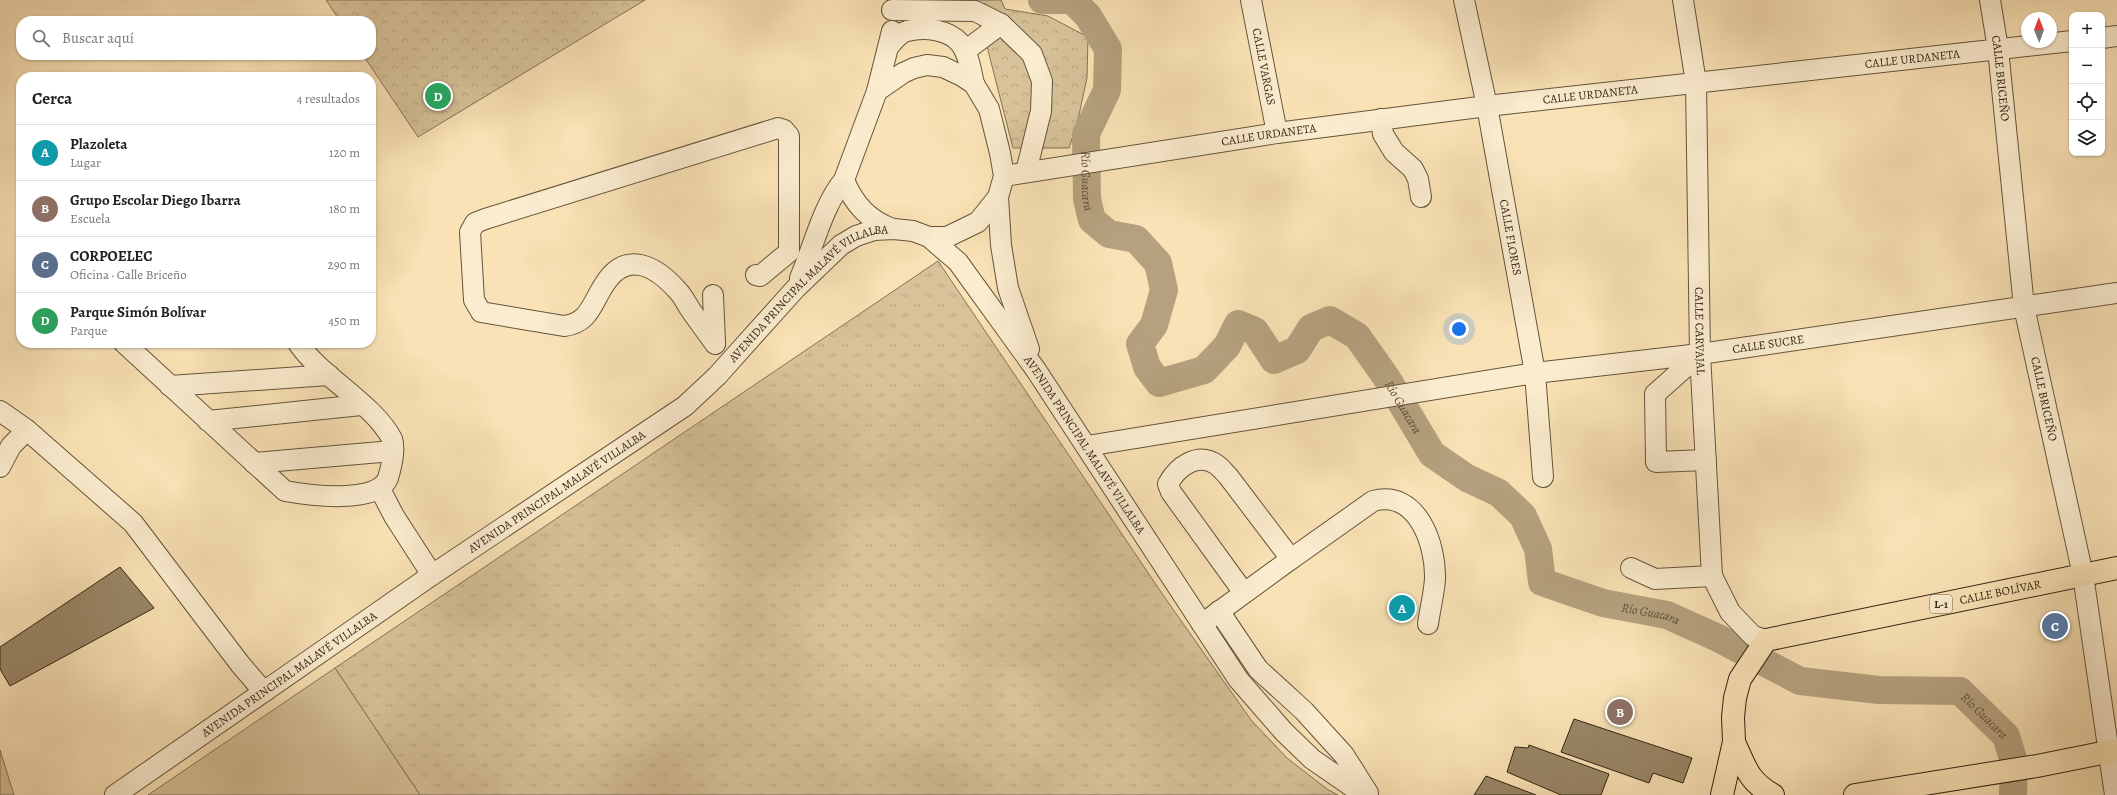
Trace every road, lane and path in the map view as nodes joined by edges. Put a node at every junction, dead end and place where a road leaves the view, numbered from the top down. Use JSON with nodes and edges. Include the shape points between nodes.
{"nodes":[{"id":1,"x":1252,"y":0,"type":"edge"},
{"id":2,"x":1464,"y":0,"type":"edge"},
{"id":3,"x":1683,"y":0,"type":"edge"},
{"id":4,"x":1990,"y":0,"type":"edge"},
{"id":5,"x":890,"y":5,"type":"edge"},
{"id":6,"x":1001,"y":24,"type":"junction"},
{"id":7,"x":2117,"y":36,"type":"edge"},
{"id":8,"x":2105,"y":38,"type":"edge"},
{"id":9,"x":2069,"y":41,"type":"edge"},
{"id":10,"x":890,"y":44,"type":"junction"},
{"id":11,"x":1998,"y":49,"type":"junction"},
{"id":12,"x":965,"y":51,"type":"junction"},
{"id":13,"x":1696,"y":83,"type":"junction"},
{"id":14,"x":974,"y":84,"type":"junction"},
{"id":15,"x":877,"y":91,"type":"junction"},
{"id":16,"x":1487,"y":106,"type":"junction"},
{"id":17,"x":1381,"y":119,"type":"junction"},
{"id":18,"x":1277,"y":133,"type":"junction"},
{"id":19,"x":1031,"y":171,"type":"junction"},
{"id":20,"x":1004,"y":176,"type":"junction"},
{"id":21,"x":844,"y":180,"type":"junction"},
{"id":22,"x":998,"y":197,"type":"junction"},
{"id":23,"x":1421,"y":197,"type":"dead end"},
{"id":24,"x":894,"y":229,"type":"junction"},
{"id":25,"x":929,"y":237,"type":"junction"},
{"id":26,"x":756,"y":275,"type":"dead end"},
{"id":27,"x":796,"y":288,"type":"junction"},
{"id":28,"x":2117,"y":293,"type":"edge"},
{"id":29,"x":713,"y":296,"type":"dead end"},
{"id":30,"x":2024,"y":307,"type":"junction"},
{"id":31,"x":715,"y":344,"type":"junction"},
{"id":32,"x":133,"y":348,"type":"edge"},
{"id":33,"x":303,"y":348,"type":"edge"},
{"id":34,"x":1700,"y":354,"type":"junction"},
{"id":35,"x":1036,"y":370,"type":"junction"},
{"id":36,"x":1535,"y":373,"type":"junction"},
{"id":37,"x":329,"y":375,"type":"junction"},
{"id":38,"x":717,"y":376,"type":"junction"},
{"id":39,"x":170,"y":386,"type":"junction"},
{"id":40,"x":361,"y":404,"type":"junction"},
{"id":41,"x":0,"y":411,"type":"edge"},
{"id":42,"x":208,"y":421,"type":"junction"},
{"id":43,"x":27,"y":430,"type":"junction"},
{"id":44,"x":1087,"y":446,"type":"junction"},
{"id":45,"x":392,"y":451,"type":"junction"},
{"id":46,"x":1706,"y":460,"type":"junction"},
{"id":47,"x":254,"y":463,"type":"junction"},
{"id":48,"x":0,"y":467,"type":"edge"},
{"id":49,"x":1543,"y":477,"type":"dead end"},
{"id":50,"x":380,"y":489,"type":"junction"},
{"id":51,"x":1291,"y":558,"type":"junction"},
{"id":52,"x":1631,"y":568,"type":"dead end"},
{"id":53,"x":2117,"y":568,"type":"edge"},
{"id":54,"x":432,"y":574,"type":"junction"},
{"id":55,"x":2083,"y":575,"type":"junction"},
{"id":56,"x":1712,"y":576,"type":"junction"},
{"id":57,"x":1244,"y":593,"type":"junction"},
{"id":58,"x":1219,"y":611,"type":"junction"},
{"id":59,"x":1202,"y":624,"type":"junction"},
{"id":60,"x":1428,"y":624,"type":"dead end"},
{"id":61,"x":1762,"y":645,"type":"junction"},
{"id":62,"x":264,"y":692,"type":"junction"},
{"id":63,"x":1734,"y":742,"type":"junction"},
{"id":64,"x":2112,"y":751,"type":"edge"},
{"id":65,"x":115,"y":795,"type":"edge"},
{"id":66,"x":1364,"y":795,"type":"edge"},
{"id":67,"x":1369,"y":795,"type":"edge"},
{"id":68,"x":1722,"y":795,"type":"edge"},
{"id":69,"x":1774,"y":795,"type":"edge"},
{"id":70,"x":1855,"y":795,"type":"edge"},
{"id":71,"x":2115,"y":795,"type":"edge"}],
"edges":[{"from":1,"to":18,"type":"street","name":"CALLE VARGAS"},
{"from":2,"to":16,"type":"street","name":"CALLE FLORES"},
{"from":3,"to":13,"type":"street","name":"CALLE CARVAJAL"},
{"from":4,"to":11,"type":"street","name":"CALLE BRICEÑO"},
{"from":5,"to":6,"type":"street","via":[[975,11]]},
{"from":5,"to":10,"type":"street","via":[[893,26]]},
{"from":6,"to":12,"type":"street"},
{"from":6,"to":19,"type":"street","via":[[1032,54],[1042,81],[1042,111]]},
{"from":7,"to":8,"type":"street"},
{"from":9,"to":11,"type":"street","name":"CALLE URDANETA"},
{"from":10,"to":12,"type":"street","via":[[906,31],[924,29],[949,35],[959,42]]},
{"from":10,"to":15,"type":"street"},
{"from":11,"to":13,"type":"street","name":"CALLE URDANETA"},
{"from":11,"to":30,"type":"street","name":"CALLE BRICEÑO"},
{"from":12,"to":14,"type":"street"},
{"from":13,"to":16,"type":"street","name":"CALLE URDANETA"},
{"from":13,"to":34,"type":"street","name":"CALLE CARVAJAL"},
{"from":14,"to":15,"type":"street","via":[[943,67],[927,65],[903,73]]},
{"from":14,"to":20,"type":"street","via":[[989,109]]},
{"from":15,"to":21,"type":"street"},
{"from":16,"to":17,"type":"street","name":"CALLE URDANETA"},
{"from":16,"to":36,"type":"street","name":"CALLE FLORES"},
{"from":17,"to":18,"type":"street","name":"CALLE URDANETA"},
{"from":17,"to":23,"type":"street","via":[[1383,134],[1394,152],[1413,169],[1418,178]]},
{"from":18,"to":19,"type":"street","name":"CALLE URDANETA"},
{"from":19,"to":20,"type":"street","name":"CALLE URDANETA"},
{"from":20,"to":22,"type":"street"},
{"from":21,"to":24,"type":"street","via":[[869,217]]},
{"from":21,"to":27,"type":"street","via":[[838,187]]},
{"from":22,"to":25,"type":"street","via":[[978,222],[947,237]]},
{"from":22,"to":35,"type":"street","via":[[1001,244],[1008,288]]},
{"from":24,"to":25,"type":"street","name":"AVENIDA PRINCIPAL MALAVÉ VILLALBA"},
{"from":24,"to":27,"type":"street","name":"AVENIDA PRINCIPAL MALAVÉ VILLALBA","via":[[874,230],[840,245]]},
{"from":25,"to":35,"type":"street","name":"AVENIDA PRINCIPAL MALAVÉ VILLALBA","via":[[958,262]]},
{"from":26,"to":31,"type":"street","via":[[760,276],[789,252],[789,136],[778,128],[485,218],[475,223],[470,232],[474,300],[481,312],[564,326],[574,325],[584,319],[604,283],[620,269],[632,263],[660,273],[679,292]]},
{"from":27,"to":38,"type":"street","name":"AVENIDA PRINCIPAL MALAVÉ VILLALBA"},
{"from":28,"to":30,"type":"street","name":"CALLE SUCRE"},
{"from":29,"to":31,"type":"street"},
{"from":30,"to":34,"type":"street","name":"CALLE SUCRE"},
{"from":30,"to":55,"type":"street","name":"CALLE BRICEÑO"},
{"from":31,"to":38,"type":"street"},
{"from":32,"to":39,"type":"street"},
{"from":33,"to":37,"type":"street"},
{"from":34,"to":36,"type":"street","name":"CALLE SUCRE"},
{"from":34,"to":46,"type":"street","name":"CALLE CARVAJAL"},
{"from":34,"to":46,"type":"street","via":[[1654,394],[1656,462]]},
{"from":35,"to":44,"type":"street","name":"AVENIDA PRINCIPAL MALAVÉ VILLALBA"},
{"from":36,"to":44,"type":"street","name":"CALLE SUCRE"},
{"from":36,"to":49,"type":"street","name":"CALLE FLORES"},
{"from":37,"to":39,"type":"street"},
{"from":37,"to":40,"type":"street"},
{"from":38,"to":54,"type":"street","name":"AVENIDA PRINCIPAL MALAVÉ VILLALBA","via":[[685,406]]},
{"from":39,"to":42,"type":"street"},
{"from":40,"to":42,"type":"street"},
{"from":40,"to":45,"type":"street","via":[[379,420],[392,440]]},
{"from":41,"to":43,"type":"street"},
{"from":42,"to":47,"type":"street"},
{"from":43,"to":48,"type":"street","via":[[11,446]]},
{"from":43,"to":62,"type":"street","via":[[133,523]]},
{"from":44,"to":59,"type":"street","name":"AVENIDA PRINCIPAL MALAVÉ VILLALBA"},
{"from":45,"to":47,"type":"street"},
{"from":45,"to":50,"type":"street","via":[[392,466]]},
{"from":46,"to":56,"type":"street","name":"CALLE CARVAJAL"},
{"from":47,"to":50,"type":"street","via":[[285,491],[318,497],[349,496]]},
{"from":50,"to":54,"type":"street","via":[[394,516]]},
{"from":51,"to":57,"type":"street"},
{"from":51,"to":57,"type":"street","via":[[1216,464],[1194,460],[1174,472],[1168,484],[1170,492]]},
{"from":51,"to":60,"type":"street","via":[[1374,501],[1398,501],[1410,507],[1420,519],[1433,548],[1435,579]]},
{"from":52,"to":56,"type":"street","via":[[1655,579]]},
{"from":53,"to":55,"type":"main road","name":"CALLE BOLÍVAR","number":"L-1"},
{"from":54,"to":62,"type":"street","name":"AVENIDA PRINCIPAL MALAVÉ VILLALBA"},
{"from":55,"to":61,"type":"main road","name":"CALLE BOLÍVAR","number":"L-1"},
{"from":55,"to":64,"type":"street","name":"CALLE BRICEÑO"},
{"from":56,"to":61,"type":"street","name":"CALLE CARVAJAL","via":[[1730,612]]},
{"from":57,"to":58,"type":"street"},
{"from":58,"to":59,"type":"street"},
{"from":58,"to":67,"type":"street","via":[[1258,669],[1304,711],[1344,755]]},
{"from":59,"to":66,"type":"street","name":"AVENIDA PRINCIPAL MALAVÉ VILLALBA","via":[[1238,679],[1284,732],[1312,759]]},
{"from":61,"to":63,"type":"main road","via":[[1740,679],[1732,717]]},
{"from":62,"to":65,"type":"street","name":"AVENIDA PRINCIPAL MALAVÉ VILLALBA"},
{"from":63,"to":68,"type":"main road"},
{"from":63,"to":69,"type":"main road","via":[[1749,774],[1758,786]]},
{"from":64,"to":70,"type":"main road","via":[[2037,766]]},
{"from":64,"to":71,"type":"street","name":"CALLE BRICEÑO"}]}
